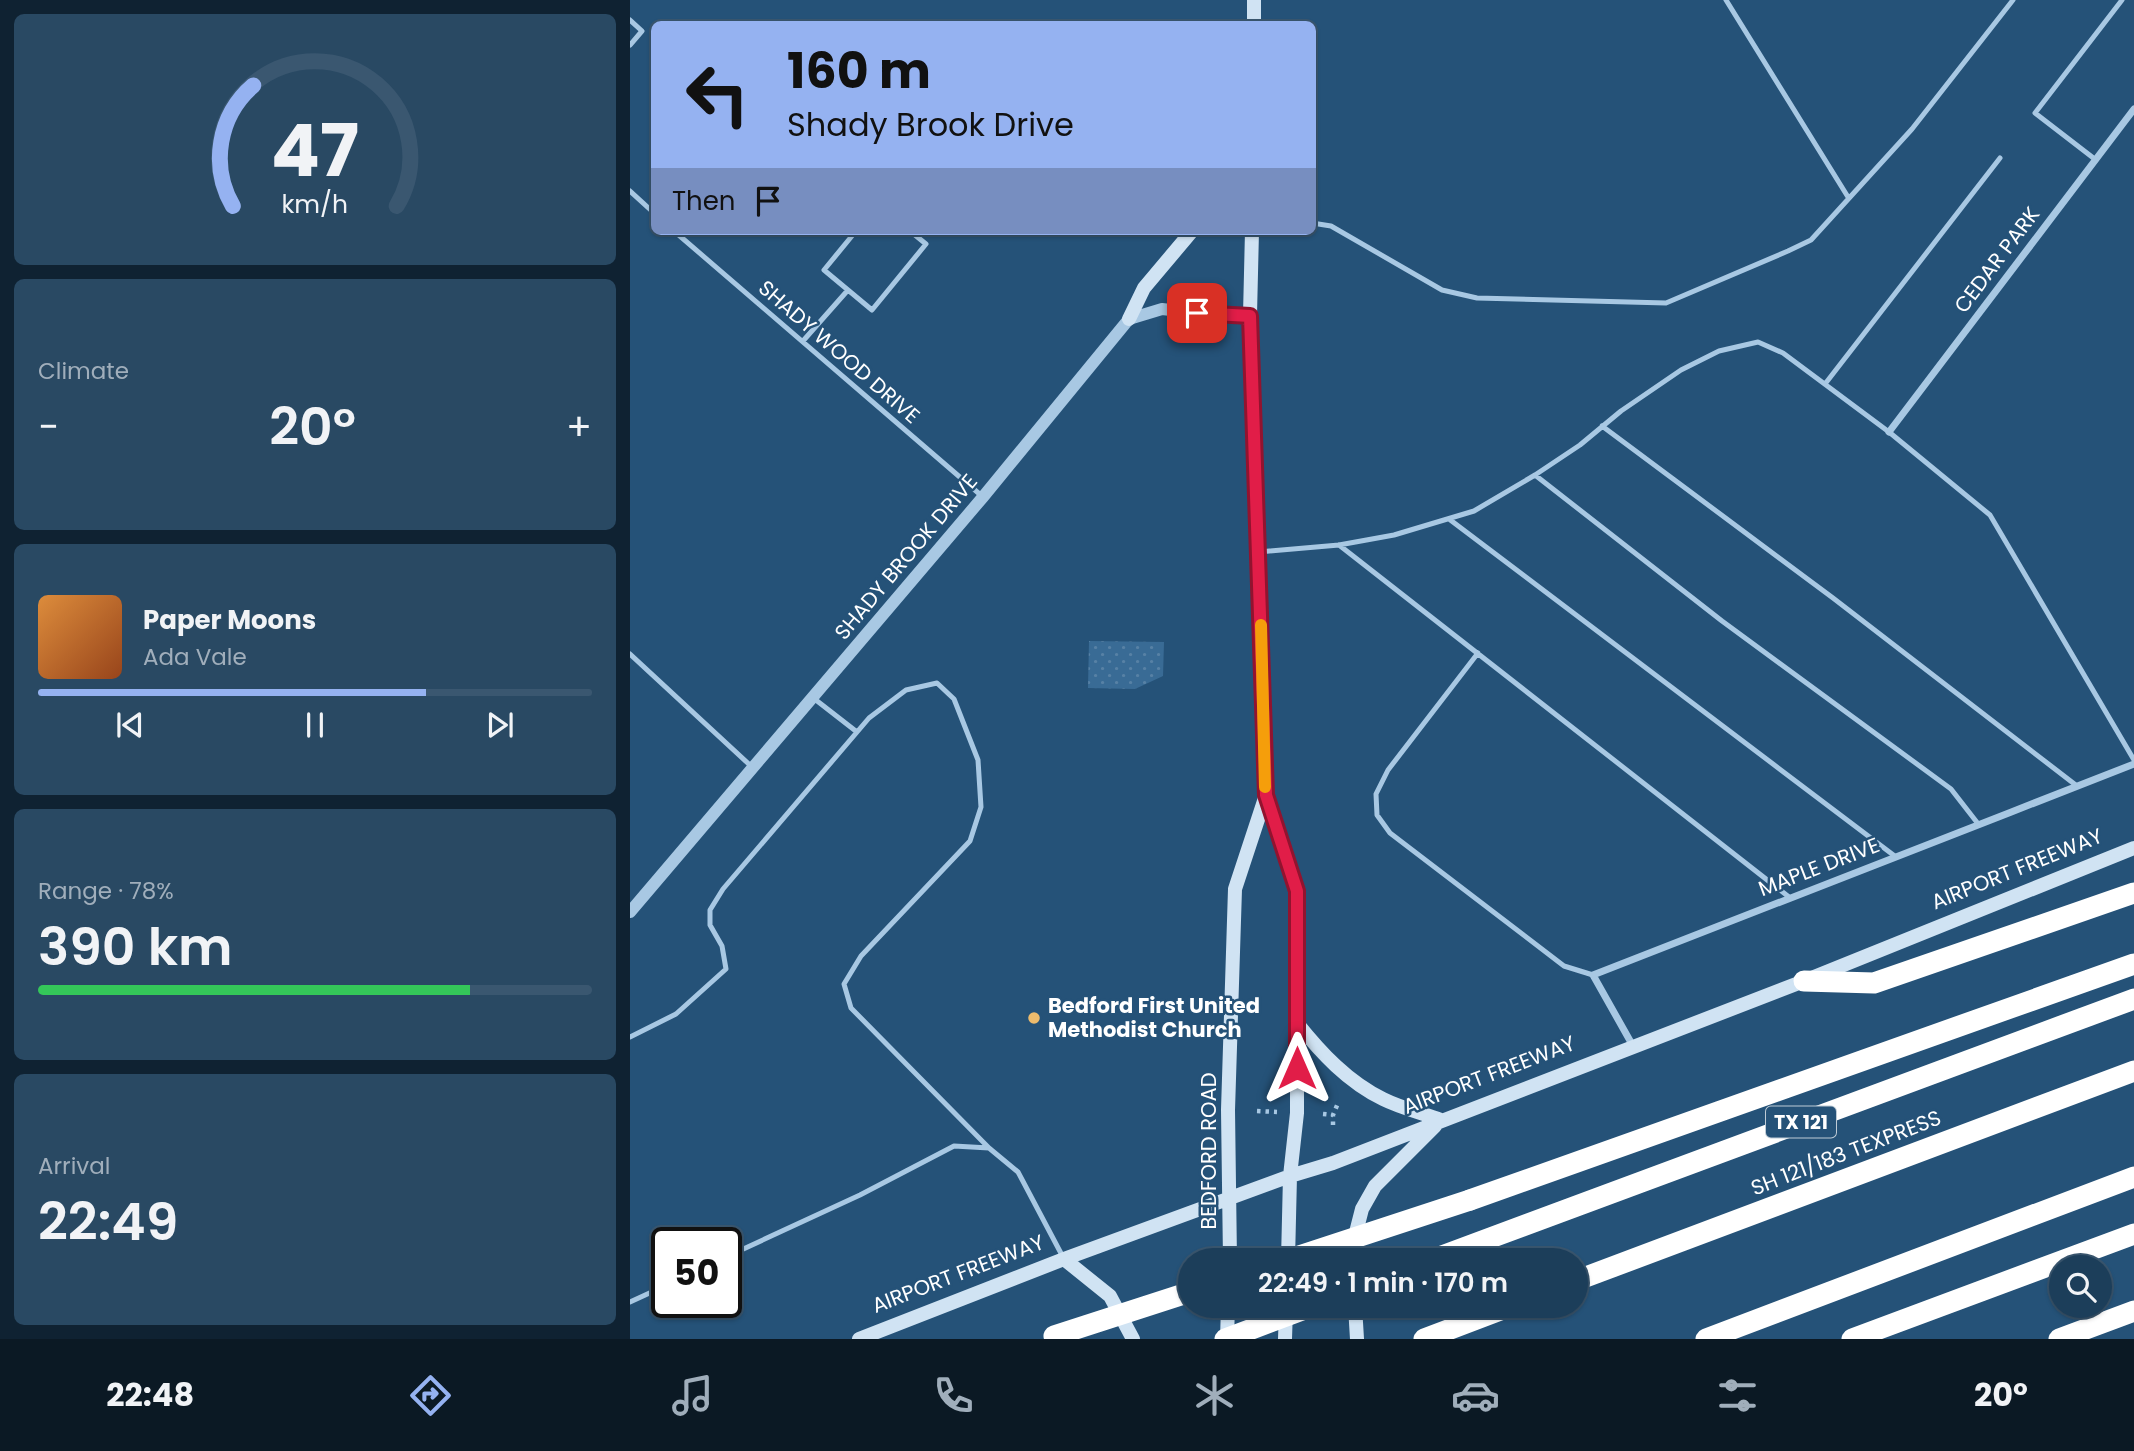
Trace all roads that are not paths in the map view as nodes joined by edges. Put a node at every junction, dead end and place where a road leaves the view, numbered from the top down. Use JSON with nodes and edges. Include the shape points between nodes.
{"nodes":[{"id":1,"x":1254,"y":0,"type":"edge"},
{"id":2,"x":1726,"y":0,"type":"edge"},
{"id":3,"x":2013,"y":0,"type":"edge"},
{"id":4,"x":2122,"y":0,"type":"edge"},
{"id":5,"x":630,"y":20,"type":"edge"},
{"id":6,"x":1254,"y":21,"type":"edge"},
{"id":7,"x":630,"y":45,"type":"edge"},
{"id":8,"x":2134,"y":109,"type":"edge"},
{"id":9,"x":2000,"y":158,"type":"dead end"},
{"id":10,"x":2096,"y":160,"type":"junction"},
{"id":11,"x":630,"y":191,"type":"edge"},
{"id":12,"x":1848,"y":197,"type":"junction"},
{"id":13,"x":651,"y":210,"type":"edge"},
{"id":14,"x":1316,"y":224,"type":"edge"},
{"id":15,"x":679,"y":235,"type":"edge"},
{"id":16,"x":853,"y":235,"type":"edge"},
{"id":17,"x":915,"y":235,"type":"edge"},
{"id":18,"x":1189,"y":235,"type":"edge"},
{"id":19,"x":1252,"y":235,"type":"edge"},
{"id":20,"x":848,"y":290,"type":"junction"},
{"id":21,"x":1250,"y":316,"type":"junction"},
{"id":22,"x":1129,"y":319,"type":"junction"},
{"id":23,"x":803,"y":341,"type":"junction"},
{"id":24,"x":1825,"y":384,"type":"junction"},
{"id":25,"x":1602,"y":426,"type":"junction"},
{"id":26,"x":1889,"y":432,"type":"junction"},
{"id":27,"x":1535,"y":475,"type":"junction"},
{"id":28,"x":983,"y":497,"type":"junction"},
{"id":29,"x":1449,"y":519,"type":"junction"},
{"id":30,"x":1339,"y":545,"type":"junction"},
{"id":31,"x":1259,"y":552,"type":"junction"},
{"id":32,"x":1478,"y":653,"type":"junction"},
{"id":33,"x":630,"y":654,"type":"edge"},
{"id":34,"x":811,"y":697,"type":"junction"},
{"id":35,"x":857,"y":732,"type":"junction"},
{"id":36,"x":2134,"y":762,"type":"edge"},
{"id":37,"x":752,"y":767,"type":"junction"},
{"id":38,"x":2077,"y":786,"type":"junction"},
{"id":39,"x":1266,"y":795,"type":"junction"},
{"id":40,"x":1979,"y":825,"type":"junction"},
{"id":41,"x":2134,"y":848,"type":"edge"},
{"id":42,"x":1896,"y":857,"type":"junction"},
{"id":43,"x":2134,"y":893,"type":"edge"},
{"id":44,"x":1789,"y":897,"type":"junction"},
{"id":45,"x":630,"y":912,"type":"edge"},
{"id":46,"x":2134,"y":964,"type":"edge"},
{"id":47,"x":1593,"y":975,"type":"junction"},
{"id":48,"x":1804,"y":981,"type":"junction"},
{"id":49,"x":2134,"y":999,"type":"edge"},
{"id":50,"x":1297,"y":1023,"type":"junction"},
{"id":51,"x":630,"y":1038,"type":"edge"},
{"id":52,"x":1633,"y":1046,"type":"junction"},
{"id":53,"x":2134,"y":1071,"type":"edge"},
{"id":54,"x":1441,"y":1120,"type":"junction"},
{"id":55,"x":989,"y":1148,"type":"junction"},
{"id":56,"x":1290,"y":1176,"type":"junction"},
{"id":57,"x":2134,"y":1177,"type":"edge"},
{"id":58,"x":1231,"y":1198,"type":"junction"},
{"id":59,"x":2134,"y":1234,"type":"edge"},
{"id":60,"x":1230,"y":1248,"type":"edge"},
{"id":61,"x":1288,"y":1248,"type":"edge"},
{"id":62,"x":1325,"y":1248,"type":"edge"},
{"id":63,"x":1352,"y":1248,"type":"edge"},
{"id":64,"x":1464,"y":1248,"type":"edge"},
{"id":65,"x":742,"y":1250,"type":"edge"},
{"id":66,"x":1064,"y":1259,"type":"junction"},
{"id":67,"x":1588,"y":1277,"type":"edge"},
{"id":68,"x":651,"y":1292,"type":"edge"},
{"id":69,"x":1178,"y":1296,"type":"edge"},
{"id":70,"x":630,"y":1302,"type":"edge"},
{"id":71,"x":2134,"y":1311,"type":"edge"},
{"id":72,"x":1227,"y":1318,"type":"edge"},
{"id":73,"x":1281,"y":1318,"type":"edge"},
{"id":74,"x":1286,"y":1318,"type":"edge"},
{"id":75,"x":1356,"y":1318,"type":"edge"},
{"id":76,"x":1477,"y":1318,"type":"edge"},
{"id":77,"x":1051,"y":1338,"type":"edge"},
{"id":78,"x":859,"y":1339,"type":"edge"},
{"id":79,"x":1133,"y":1339,"type":"edge"},
{"id":80,"x":1226,"y":1339,"type":"edge"},
{"id":81,"x":1285,"y":1339,"type":"edge"},
{"id":82,"x":1357,"y":1339,"type":"edge"},
{"id":83,"x":1424,"y":1339,"type":"edge"},
{"id":84,"x":1706,"y":1339,"type":"edge"},
{"id":85,"x":1852,"y":1339,"type":"edge"},
{"id":86,"x":2059,"y":1339,"type":"edge"}],
"edges":[{"from":1,"to":6,"type":"main road"},
{"from":2,"to":12,"type":"lane"},
{"from":3,"to":12,"type":"lane","via":[[1912,129]]},
{"from":4,"to":10,"type":"lane","via":[[2035,113]]},
{"from":5,"to":7,"type":"lane","via":[[642,31]]},
{"from":8,"to":10,"type":"street","name":"CEDAR PARK"},
{"from":9,"to":24,"type":"lane"},
{"from":10,"to":26,"type":"street","name":"CEDAR PARK"},
{"from":11,"to":13,"type":"lane"},
{"from":12,"to":14,"type":"lane","via":[[1811,240],[1666,303],[1477,298],[1442,290],[1331,226]]},
{"from":15,"to":23,"type":"lane","name":"SHADY WOOD DRIVE"},
{"from":16,"to":20,"type":"lane","via":[[824,270]]},
{"from":17,"to":20,"type":"lane","via":[[926,244],[872,310]]},
{"from":18,"to":22,"type":"main road","via":[[1144,288]]},
{"from":19,"to":21,"type":"main road","name":"BEDFORD ROAD"},
{"from":20,"to":23,"type":"lane"},
{"from":21,"to":22,"type":"street","via":[[1162,309]]},
{"from":21,"to":31,"type":"main road","name":"BEDFORD ROAD"},
{"from":22,"to":28,"type":"street","name":"SHADY BROOK DRIVE"},
{"from":23,"to":28,"type":"lane","name":"SHADY WOOD DRIVE"},
{"from":24,"to":25,"type":"lane","via":[[1783,353],[1758,342],[1719,351],[1681,370]]},
{"from":24,"to":26,"type":"lane"},
{"from":25,"to":27,"type":"lane"},
{"from":25,"to":38,"type":"lane"},
{"from":26,"to":36,"type":"lane","via":[[1990,515]]},
{"from":27,"to":29,"type":"lane"},
{"from":27,"to":40,"type":"lane","via":[[1721,621],[1951,789]]},
{"from":28,"to":34,"type":"street","name":"SHADY BROOK DRIVE"},
{"from":29,"to":30,"type":"lane","via":[[1394,536]]},
{"from":29,"to":42,"type":"lane"},
{"from":30,"to":31,"type":"lane"},
{"from":30,"to":32,"type":"lane"},
{"from":31,"to":39,"type":"main road","name":"BEDFORD ROAD"},
{"from":32,"to":44,"type":"lane"},
{"from":32,"to":47,"type":"lane","via":[[1388,770],[1376,794],[1377,815],[1390,833],[1564,966]]},
{"from":33,"to":37,"type":"lane"},
{"from":34,"to":35,"type":"lane"},
{"from":34,"to":37,"type":"street","name":"SHADY BROOK DRIVE"},
{"from":35,"to":51,"type":"lane","via":[[710,909],[710,925],[722,946],[726,969],[676,1014]]},
{"from":35,"to":55,"type":"lane","via":[[906,690],[937,683],[954,699],[978,760],[981,807],[970,841],[861,956],[844,984],[851,1008]]},
{"from":36,"to":38,"type":"street","name":"MAPLE DRIVE"},
{"from":37,"to":45,"type":"street","name":"SHADY BROOK DRIVE"},
{"from":38,"to":40,"type":"street","name":"MAPLE DRIVE"},
{"from":39,"to":50,"type":"main road","name":"BEDFORD ROAD","via":[[1297,891]]},
{"from":39,"to":58,"type":"main road","name":"BEDFORD ROAD","via":[[1236,889],[1228,1110]]},
{"from":40,"to":42,"type":"street","name":"MAPLE DRIVE"},
{"from":41,"to":48,"type":"main road","name":"AIRPORT FREEWAY"},
{"from":42,"to":44,"type":"street","name":"MAPLE DRIVE"},
{"from":43,"to":48,"type":"highway","via":[[1874,983]]},
{"from":44,"to":47,"type":"street","name":"MAPLE DRIVE"},
{"from":46,"to":62,"type":"highway","bridge":true},
{"from":47,"to":52,"type":"street"},
{"from":48,"to":52,"type":"main road","name":"AIRPORT FREEWAY"},
{"from":49,"to":64,"type":"highway","number":"TX 121"},
{"from":50,"to":54,"type":"main road","via":[[1354,1081],[1384,1100]]},
{"from":50,"to":56,"type":"main road","name":"BEDFORD ROAD","via":[[1297,1113]]},
{"from":52,"to":54,"type":"main road","name":"AIRPORT FREEWAY"},
{"from":53,"to":67,"type":"highway","name":"SH 121/183 TEXPRESS"},
{"from":54,"to":56,"type":"main road","name":"AIRPORT FREEWAY"},
{"from":54,"to":63,"type":"main road","via":[[1375,1186]]},
{"from":55,"to":65,"type":"lane","via":[[954,1146]]},
{"from":55,"to":66,"type":"lane","via":[[1018,1172]]},
{"from":56,"to":58,"type":"main road","name":"AIRPORT FREEWAY"},
{"from":56,"to":61,"type":"main road","name":"BEDFORD ROAD"},
{"from":57,"to":84,"type":"highway"},
{"from":58,"to":60,"type":"main road","name":"BEDFORD ROAD"},
{"from":58,"to":66,"type":"main road","name":"AIRPORT FREEWAY"},
{"from":59,"to":85,"type":"highway"},
{"from":66,"to":78,"type":"main road","name":"AIRPORT FREEWAY"},
{"from":66,"to":79,"type":"main road","via":[[1110,1296]]},
{"from":68,"to":70,"type":"lane"},
{"from":69,"to":77,"type":"highway","bridge":true},
{"from":71,"to":86,"type":"highway"},
{"from":72,"to":80,"type":"main road"},
{"from":73,"to":80,"type":"highway","bridge":true},
{"from":74,"to":81,"type":"main road"},
{"from":75,"to":82,"type":"main road"},
{"from":76,"to":83,"type":"highway"}]}
